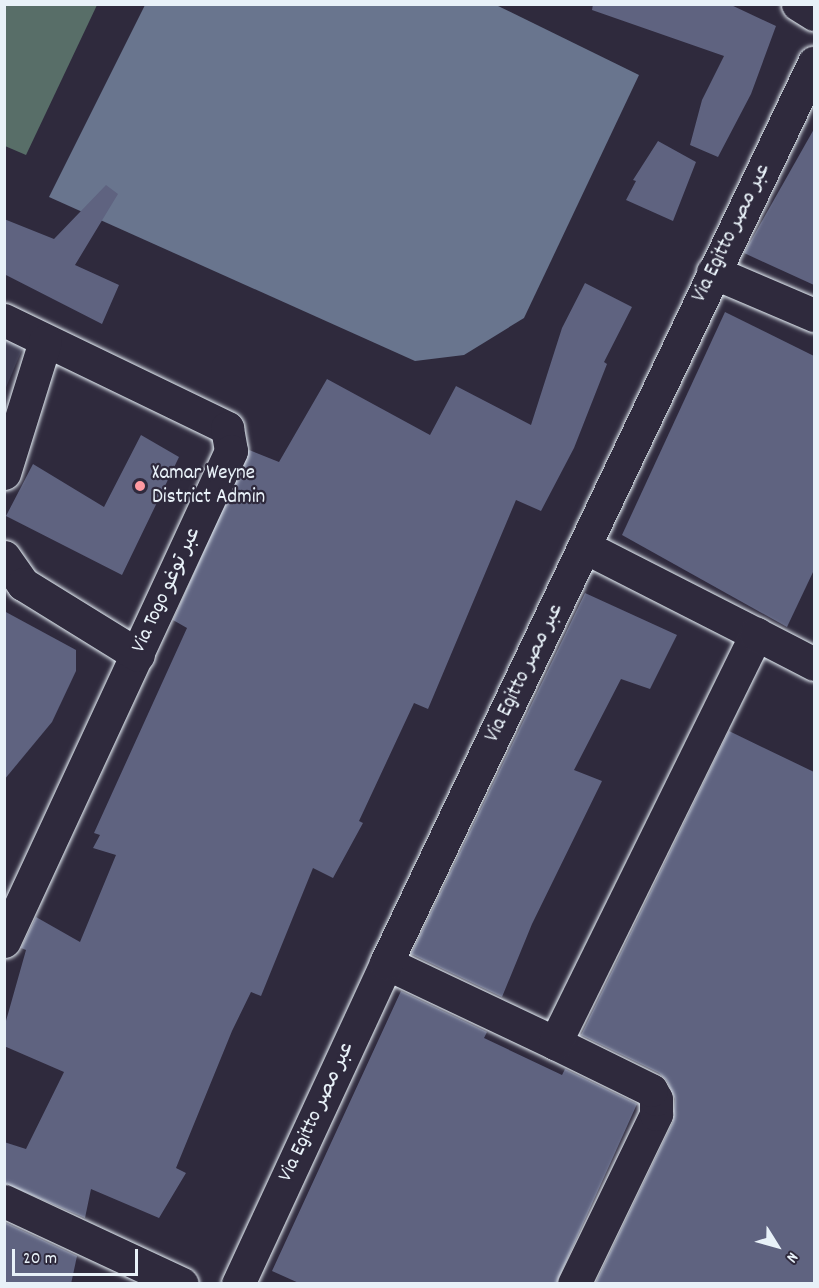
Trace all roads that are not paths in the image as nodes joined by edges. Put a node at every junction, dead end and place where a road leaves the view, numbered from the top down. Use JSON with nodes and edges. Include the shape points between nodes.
{"nodes":[{"id":1,"x":798,"y":4,"type":"edge"},
{"id":2,"x":814,"y":14,"type":"edge"},
{"id":3,"x":814,"y":63,"type":"edge"},
{"id":4,"x":713,"y":272,"type":"junction"},
{"id":5,"x":814,"y":315,"type":"edge"},
{"id":6,"x":4,"y":320,"type":"edge"},
{"id":7,"x":45,"y":340,"type":"junction"},
{"id":8,"x":4,"y":473,"type":"edge"},
{"id":9,"x":585,"y":548,"type":"junction"},
{"id":10,"x":4,"y":557,"type":"edge"},
{"id":11,"x":756,"y":634,"type":"junction"},
{"id":12,"x":138,"y":655,"type":"junction"},
{"id":13,"x":814,"y":664,"type":"edge"},
{"id":14,"x":4,"y":941,"type":"edge"},
{"id":15,"x":386,"y":963,"type":"junction"},
{"id":16,"x":555,"y":1043,"type":"junction"},
{"id":17,"x":4,"y":1202,"type":"edge"},
{"id":18,"x":182,"y":1284,"type":"edge"},
{"id":19,"x":238,"y":1284,"type":"edge"},
{"id":20,"x":574,"y":1284,"type":"edge"}],
"edges":[{"from":1,"to":2,"type":"street"},
{"from":3,"to":4,"type":"street","name":"Via Egitto عبر مصر"},
{"from":4,"to":5,"type":"street"},
{"from":4,"to":9,"type":"street","name":"Via Egitto عبر مصر"},
{"from":6,"to":7,"type":"street","name":"Via Togo عبر توغو"},
{"from":7,"to":8,"type":"street"},
{"from":7,"to":12,"type":"street","name":"Via Togo عبر توغو","via":[[227,428],[231,450]]},
{"from":9,"to":11,"type":"street"},
{"from":9,"to":15,"type":"street","name":"Via Egitto عبر مصر"},
{"from":10,"to":12,"type":"street","via":[[23,584]]},
{"from":11,"to":13,"type":"street"},
{"from":11,"to":16,"type":"street"},
{"from":12,"to":14,"type":"street","name":"Via Togo عبر توغو"},
{"from":15,"to":16,"type":"street"},
{"from":15,"to":19,"type":"street","name":"Via Egitto عبر مصر"},
{"from":16,"to":20,"type":"street","via":[[651,1090],[656,1099],[656,1114]]},
{"from":17,"to":18,"type":"street"}]}
